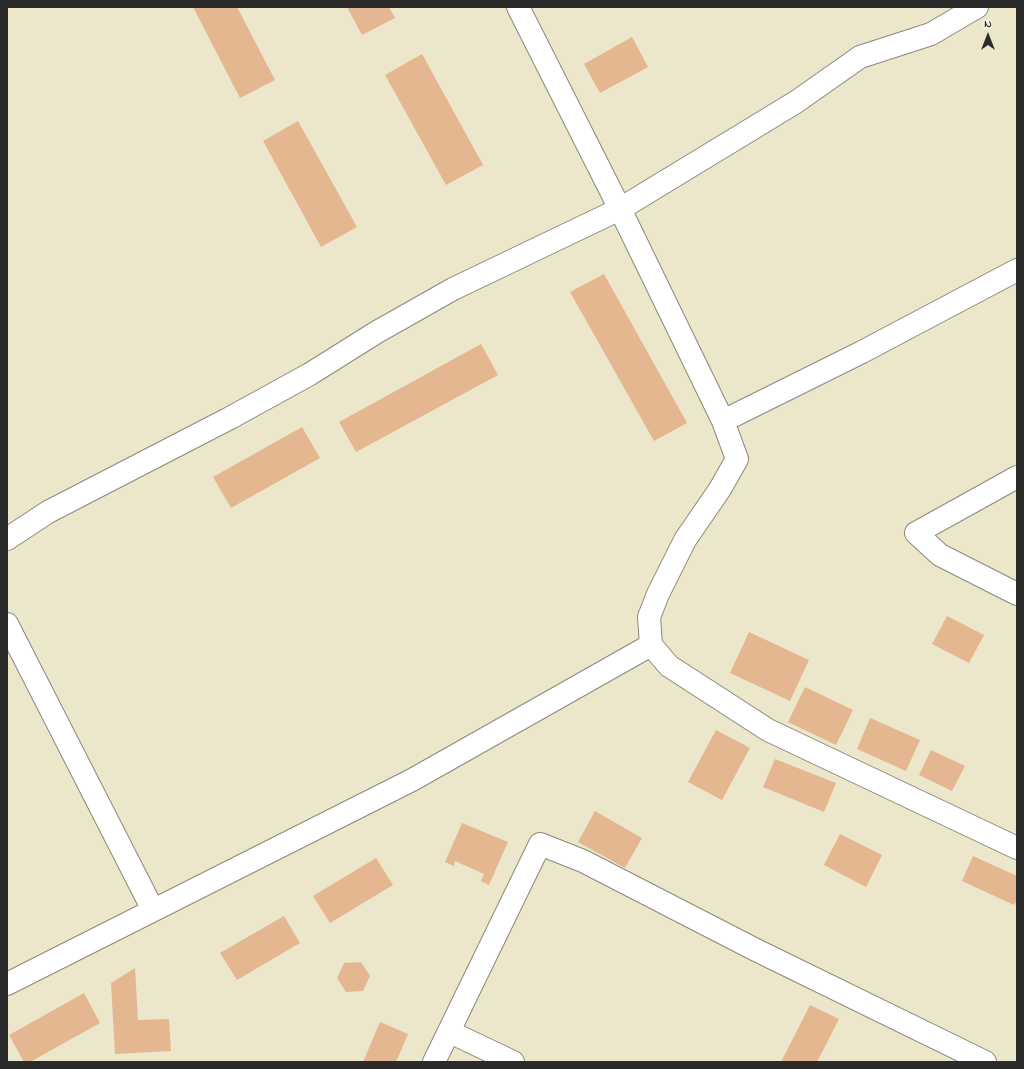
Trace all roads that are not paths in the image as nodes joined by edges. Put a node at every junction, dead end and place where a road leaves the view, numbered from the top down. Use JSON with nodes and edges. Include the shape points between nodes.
{"nodes":[{"id":1,"x":518,"y":7,"type":"edge"},
{"id":2,"x":977,"y":7,"type":"edge"},
{"id":3,"x":620,"y":209,"type":"junction"},
{"id":4,"x":1017,"y":270,"type":"edge"},
{"id":5,"x":723,"y":421,"type":"junction"},
{"id":6,"x":1017,"y":477,"type":"edge"},
{"id":7,"x":7,"y":539,"type":"edge"},
{"id":8,"x":1017,"y":594,"type":"edge"},
{"id":9,"x":7,"y":624,"type":"edge"},
{"id":10,"x":652,"y":645,"type":"junction"},
{"id":11,"x":1017,"y":848,"type":"edge"},
{"id":12,"x":154,"y":910,"type":"junction"},
{"id":13,"x":7,"y":984,"type":"edge"},
{"id":14,"x":450,"y":1032,"type":"junction"},
{"id":15,"x":434,"y":1062,"type":"edge"},
{"id":16,"x":513,"y":1062,"type":"edge"},
{"id":17,"x":986,"y":1062,"type":"edge"}],
"edges":[{"from":1,"to":3,"type":"street"},
{"from":2,"to":3,"type":"street","via":[[931,34],[860,58],[796,102]]},
{"from":3,"to":5,"type":"street"},
{"from":3,"to":7,"type":"street","via":[[453,289],[310,374],[48,512]]},
{"from":4,"to":5,"type":"street","via":[[862,352]]},
{"from":5,"to":10,"type":"street","via":[[737,458],[720,489],[685,540],[658,594],[649,617]]},
{"from":6,"to":8,"type":"street","via":[[916,533],[940,555]]},
{"from":9,"to":12,"type":"street"},
{"from":10,"to":11,"type":"street","via":[[669,666],[768,730]]},
{"from":10,"to":12,"type":"street","via":[[412,780]]},
{"from":12,"to":13,"type":"street"},
{"from":14,"to":15,"type":"street"},
{"from":14,"to":16,"type":"street"},
{"from":14,"to":17,"type":"street","via":[[540,844],[583,861],[756,950]]}]}
